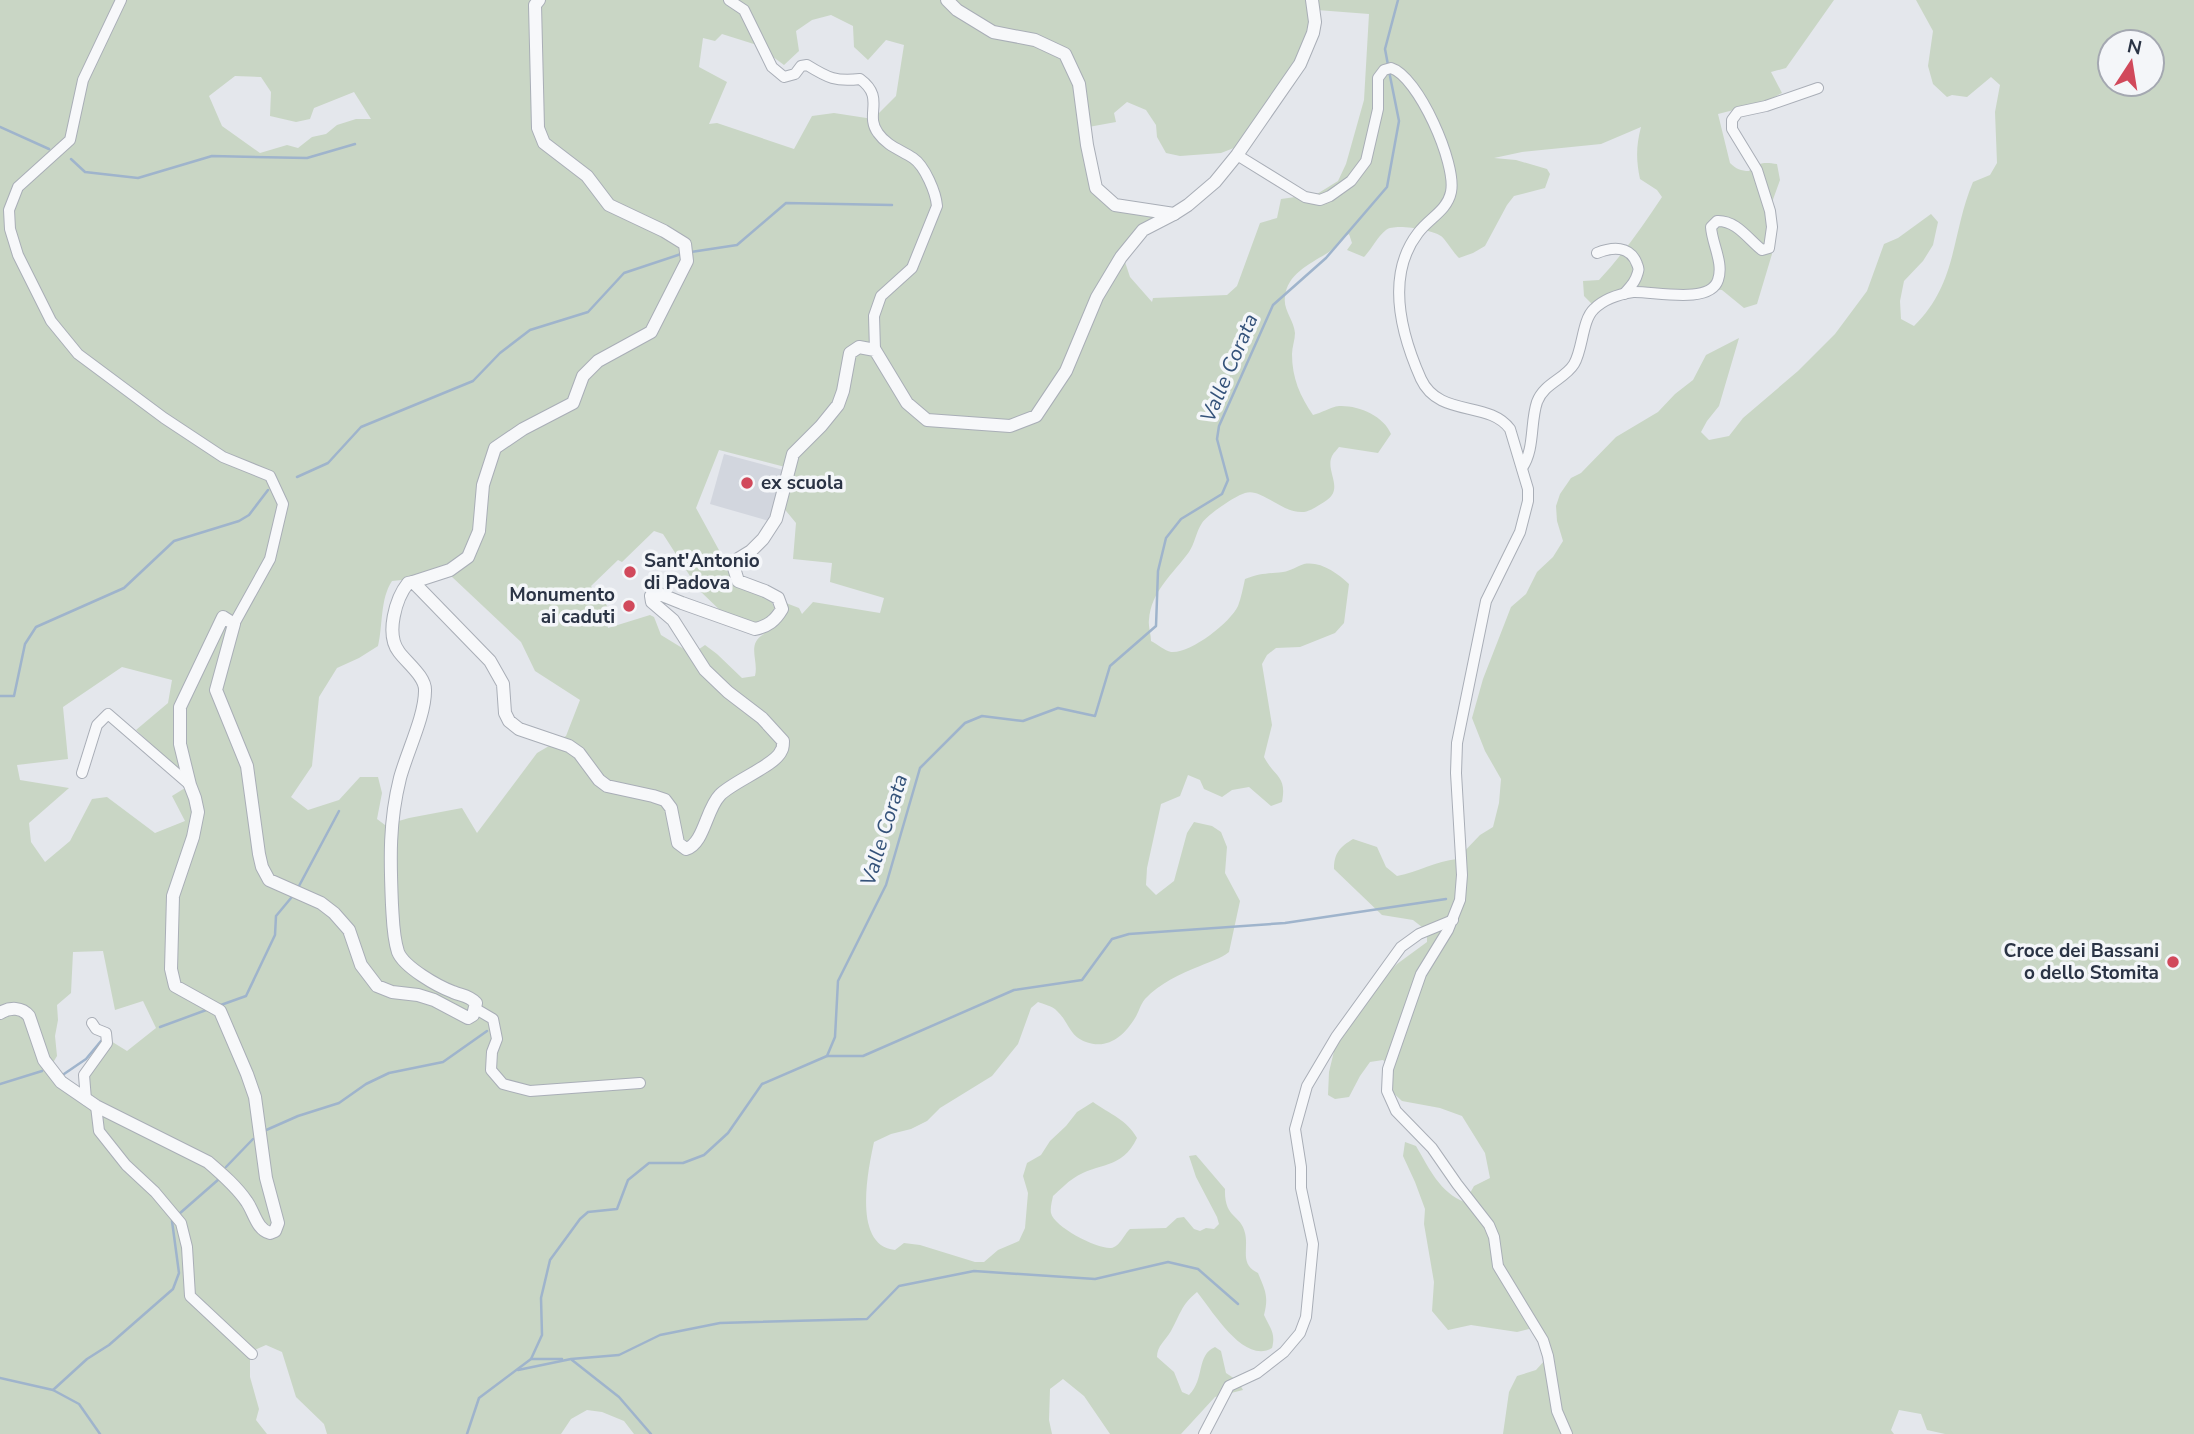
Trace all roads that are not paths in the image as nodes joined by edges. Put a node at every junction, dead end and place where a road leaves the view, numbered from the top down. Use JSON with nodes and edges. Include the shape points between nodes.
{"nodes":[{"id":1,"x":121,"y":0,"type":"edge"},
{"id":2,"x":539,"y":0,"type":"edge"},
{"id":3,"x":729,"y":0,"type":"edge"},
{"id":4,"x":947,"y":0,"type":"edge"},
{"id":5,"x":1312,"y":0,"type":"edge"},
{"id":6,"x":1818,"y":89,"type":"dead end"},
{"id":7,"x":1237,"y":155,"type":"junction"},
{"id":8,"x":4,"y":213,"type":"edge"},
{"id":9,"x":1174,"y":214,"type":"junction"},
{"id":10,"x":1597,"y":253,"type":"dead end"},
{"id":11,"x":1624,"y":294,"type":"junction"},
{"id":12,"x":875,"y":350,"type":"junction"},
{"id":13,"x":1522,"y":468,"type":"junction"},
{"id":14,"x":413,"y":582,"type":"junction"},
{"id":15,"x":234,"y":624,"type":"junction"},
{"id":16,"x":82,"y":773,"type":"dead end"},
{"id":17,"x":190,"y":785,"type":"junction"},
{"id":18,"x":1453,"y":920,"type":"junction"},
{"id":19,"x":475,"y":1012,"type":"junction"},
{"id":20,"x":0,"y":1013,"type":"edge"},
{"id":21,"x":92,"y":1023,"type":"dead end"},
{"id":22,"x":640,"y":1083,"type":"dead end"},
{"id":23,"x":91,"y":1103,"type":"junction"},
{"id":24,"x":252,"y":1354,"type":"dead end"},
{"id":25,"x":1204,"y":1434,"type":"edge"},
{"id":26,"x":1567,"y":1434,"type":"edge"}],
"edges":[{"from":1,"to":8,"type":"street","via":[[83,80],[70,140],[18,187]]},
{"from":2,"to":14,"type":"street","via":[[535,5],[538,128],[544,143],[587,176],[610,205],[664,231],[686,252],[651,332],[598,362],[583,376],[573,403],[495,448],[484,485],[479,531],[468,557],[450,570]]},
{"from":3,"to":12,"type":"street","via":[[744,10],[772,67],[784,77],[807,65],[828,78],[860,79],[867,85],[873,93],[876,132],[920,164],[936,196],[937,206],[912,268],[881,296],[874,316]]},
{"from":4,"to":9,"type":"street","via":[[993,32],[1035,40],[1065,54],[1079,84],[1096,188],[1115,205]]},
{"from":5,"to":7,"type":"street","via":[[1315,22],[1305,54]]},
{"from":6,"to":11,"type":"street","via":[[1738,112],[1732,120],[1732,129],[1757,170],[1770,211],[1769,248],[1762,250],[1726,220],[1717,221],[1711,227],[1719,272],[1711,289],[1696,294]]},
{"from":7,"to":9,"type":"street","via":[[1215,182]]},
{"from":7,"to":13,"type":"street","via":[[1304,197],[1320,200],[1330,196],[1366,161],[1376,120],[1378,78],[1391,68],[1403,75],[1441,139],[1452,188],[1448,201],[1416,235],[1404,260],[1401,316],[1429,392],[1448,404],[1506,423]]},
{"from":8,"to":15,"type":"street","via":[[18,255],[51,321],[78,354],[223,457],[270,476],[283,504],[270,559]]},
{"from":9,"to":12,"type":"street","via":[[1143,230],[1121,257],[1097,297],[1066,371],[1036,415],[1010,426],[927,420],[907,403]]},
{"from":10,"to":11,"type":"street","via":[[1618,248],[1635,259],[1639,271]]},
{"from":11,"to":13,"type":"street","via":[[1592,312],[1574,365],[1539,398],[1529,459]]},
{"from":12,"to":14,"type":"street","via":[[859,347],[850,352],[838,405],[793,454],[776,519],[734,568],[738,581],[778,598],[782,609],[777,618],[755,629],[657,593],[651,596],[652,603],[673,620],[705,670],[783,741],[781,753],[772,761],[719,796],[692,847],[686,849],[678,843],[665,800],[607,786],[569,746],[519,729],[509,721],[503,684],[490,661]]},
{"from":13,"to":18,"type":"street","via":[[1527,510],[1486,601],[1457,743],[1461,893]]},
{"from":14,"to":19,"type":"street","via":[[399,594],[393,630],[396,649],[426,687],[400,778],[390,834],[394,939],[405,964],[445,989],[470,998],[476,1003]]},
{"from":15,"to":17,"type":"street","via":[[223,617],[219,622],[180,707],[180,744]]},
{"from":15,"to":19,"type":"street","via":[[216,690],[247,765],[259,855],[269,880],[334,913],[349,930],[361,965],[377,986],[434,1000],[468,1018]]},
{"from":16,"to":17,"type":"street","via":[[97,725],[108,714]]},
{"from":17,"to":23,"type":"street","via":[[198,812],[173,896],[170,969],[175,986],[220,1010],[247,1074],[255,1097],[276,1229],[270,1233],[262,1230],[246,1201],[208,1162]]},
{"from":18,"to":25,"type":"street","via":[[1401,947],[1307,1086],[1295,1129],[1313,1244],[1306,1317],[1284,1352],[1257,1373],[1229,1386]]},
{"from":18,"to":26,"type":"street","via":[[1422,974],[1388,1069],[1387,1091],[1396,1111],[1432,1148],[1489,1226],[1498,1266],[1543,1340]]},
{"from":19,"to":22,"type":"street","via":[[493,1019],[497,1040],[491,1070],[503,1084],[530,1091]]},
{"from":20,"to":23,"type":"street","via":[[15,1008],[26,1011],[44,1060],[61,1082]]},
{"from":21,"to":23,"type":"street","via":[[106,1033],[107,1043],[84,1075]]},
{"from":23,"to":24,"type":"street","via":[[99,1131],[181,1223],[190,1296]]}]}
